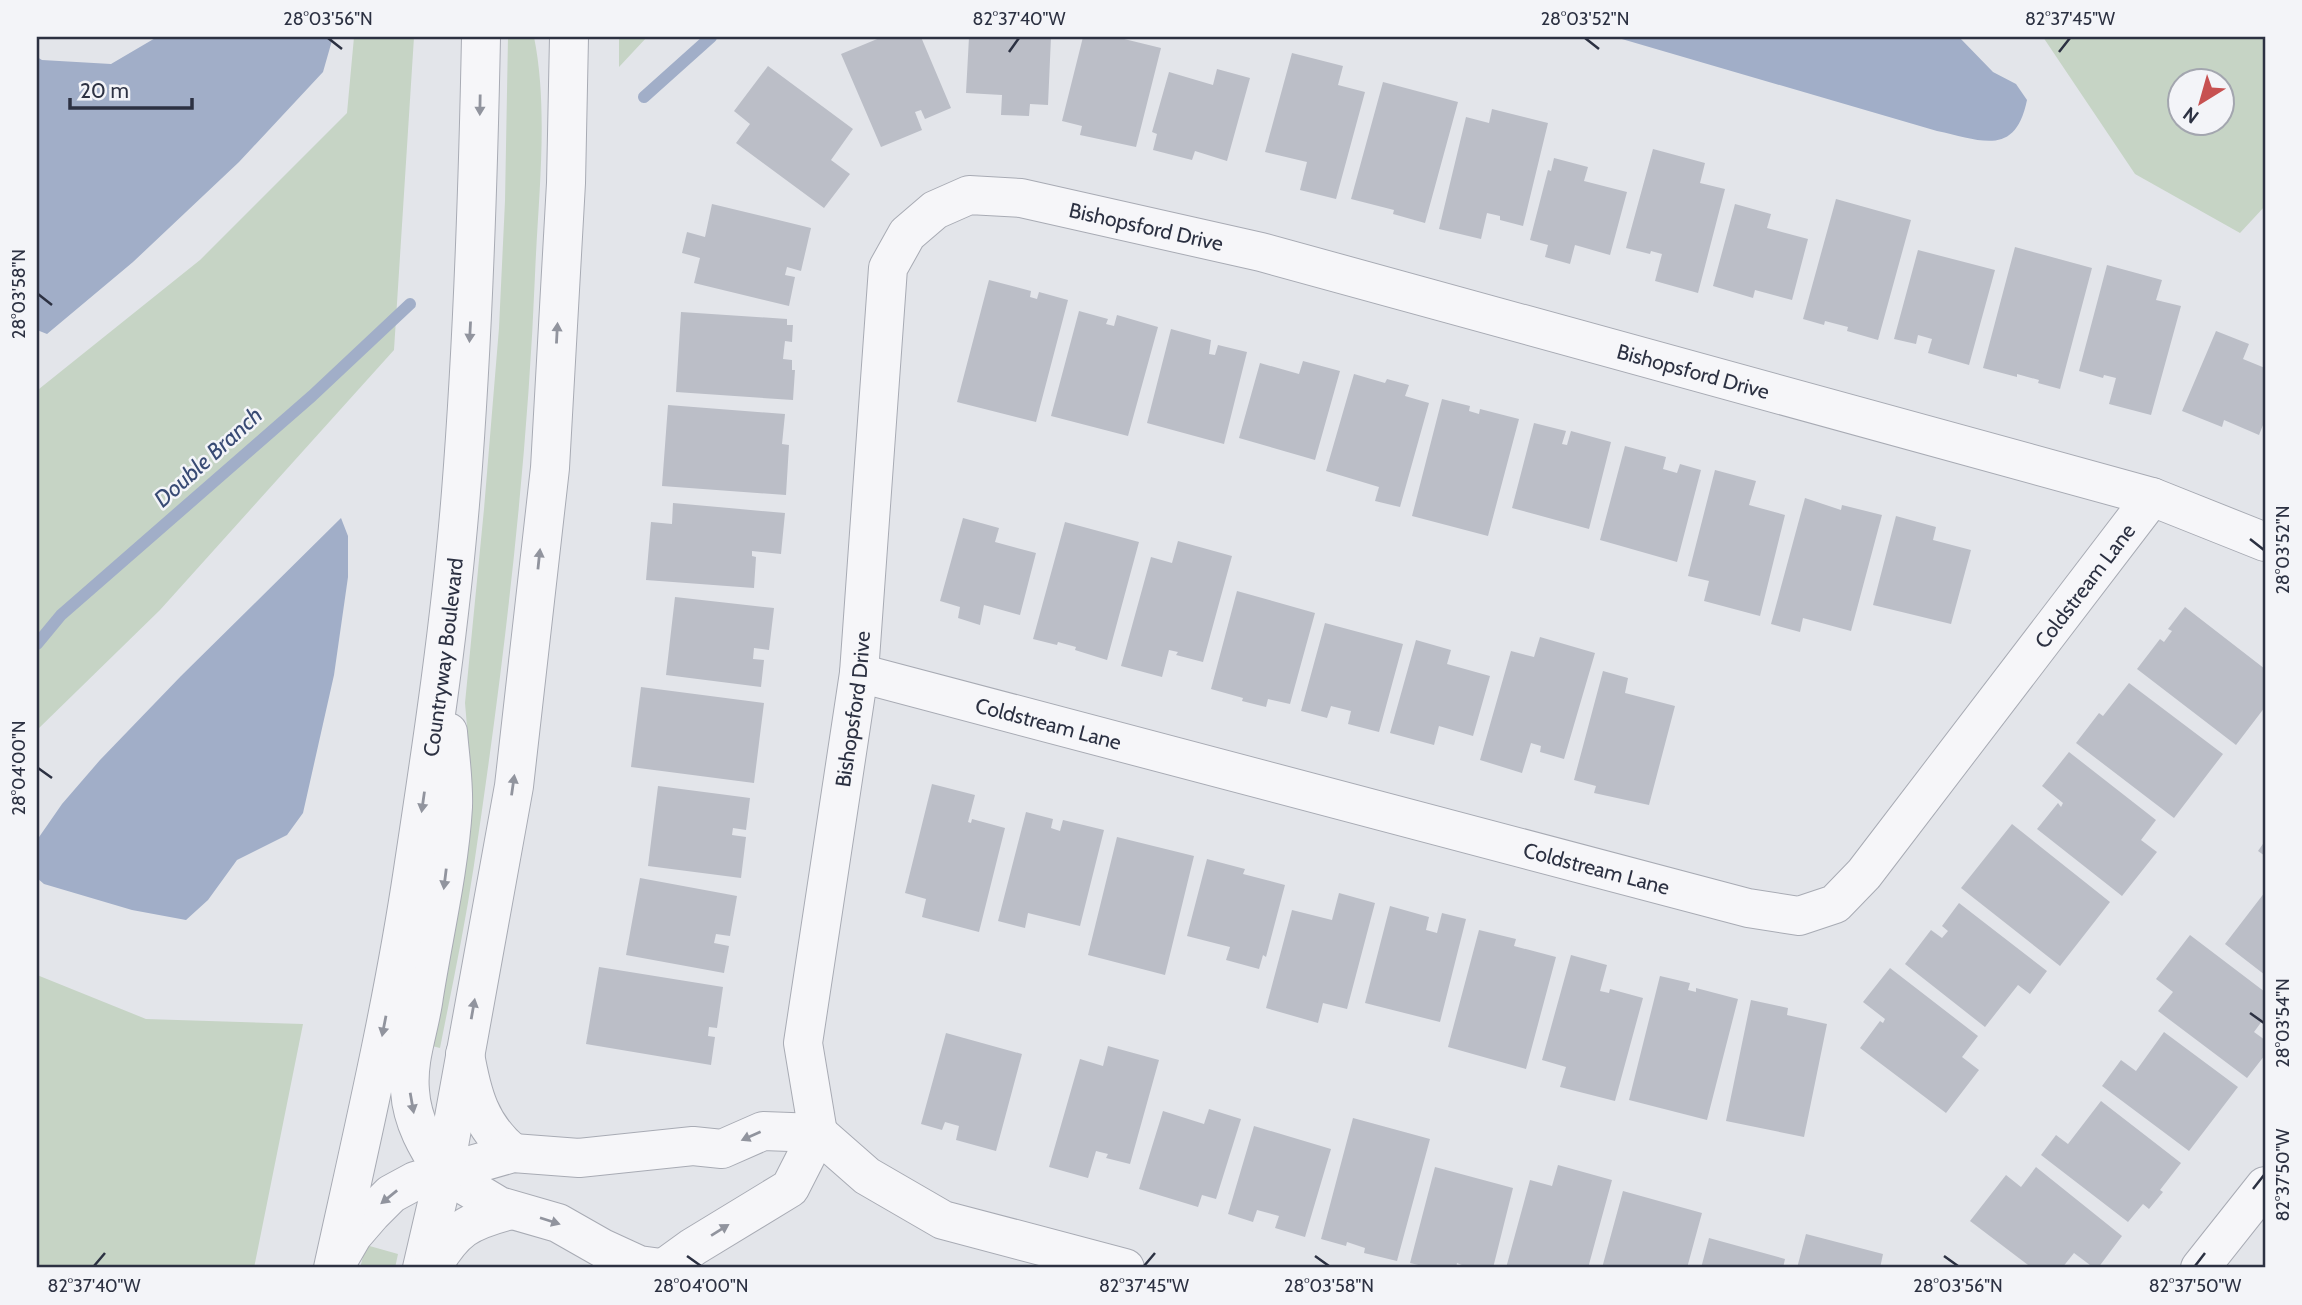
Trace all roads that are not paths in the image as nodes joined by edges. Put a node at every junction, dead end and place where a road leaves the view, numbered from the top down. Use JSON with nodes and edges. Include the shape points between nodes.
{"nodes":[{"id":1,"x":481,"y":37,"type":"edge"},
{"id":2,"x":567,"y":45,"type":"edge"},
{"id":3,"x":2152,"y":497,"type":"junction"},
{"id":4,"x":2265,"y":542,"type":"edge"},
{"id":5,"x":442,"y":665,"type":"junction"},
{"id":6,"x":859,"y":673,"type":"junction"},
{"id":7,"x":466,"y":1054,"type":"junction"},
{"id":8,"x":818,"y":1133,"type":"junction"},
{"id":9,"x":513,"y":1153,"type":"junction"},
{"id":10,"x":444,"y":1173,"type":"junction"},
{"id":11,"x":2265,"y":1186,"type":"edge"},
{"id":12,"x":510,"y":1210,"type":"junction"},
{"id":13,"x":333,"y":1268,"type":"edge"},
{"id":14,"x":422,"y":1268,"type":"edge"},
{"id":15,"x":432,"y":1268,"type":"edge"},
{"id":16,"x":662,"y":1268,"type":"edge"},
{"id":17,"x":1125,"y":1268,"type":"edge"},
{"id":18,"x":2200,"y":1268,"type":"edge"}],
"edges":[{"from":1,"to":5,"type":"street","name":"Countryway Boulevard","one_way":true,"via":[[479,176],[461,493]]},
{"from":7,"to":2,"type":"street","one_way":true,"via":[[514,786],[550,468],[566,183]]},
{"from":3,"to":4,"type":"street","name":"Bishopsford Drive"},
{"from":3,"to":6,"type":"street","name":"Coldstream Lane","via":[[1864,874],[1835,904],[1799,916],[1748,908]]},
{"from":3,"to":6,"type":"street","name":"Bishopsford Drive","via":[[1261,252],[1021,198],[969,195],[935,210],[907,234],[888,268]]},
{"from":5,"to":10,"type":"street","one_way":true,"via":[[453,805],[443,894],[411,1056],[410,1091],[422,1140]]},
{"from":5,"to":13,"type":"street","name":"Countryway Boulevard","one_way":true,"via":[[413,873]]},
{"from":6,"to":8,"type":"street","name":"Bishopsford Drive","via":[[803,1043]]},
{"from":7,"to":9,"type":"street","via":[[479,1111]]},
{"from":7,"to":10,"type":"street"},
{"from":8,"to":9,"type":"street","one_way":true,"via":[[763,1131],[722,1149],[693,1146],[579,1158]]},
{"from":16,"to":8,"type":"street","one_way":true,"via":[[790,1188]]},
{"from":8,"to":17,"type":"street","via":[[867,1177],[943,1220]]},
{"from":9,"to":10,"type":"street"},
{"from":10,"to":12,"type":"street"},
{"from":10,"to":13,"type":"street","one_way":true,"via":[[391,1194],[353,1235]]},
{"from":10,"to":14,"type":"street"},
{"from":11,"to":18,"type":"street"},
{"from":12,"to":15,"type":"street","via":[[466,1225],[450,1239]]},
{"from":12,"to":16,"type":"street","one_way":true,"via":[[558,1223],[639,1265]]}]}
